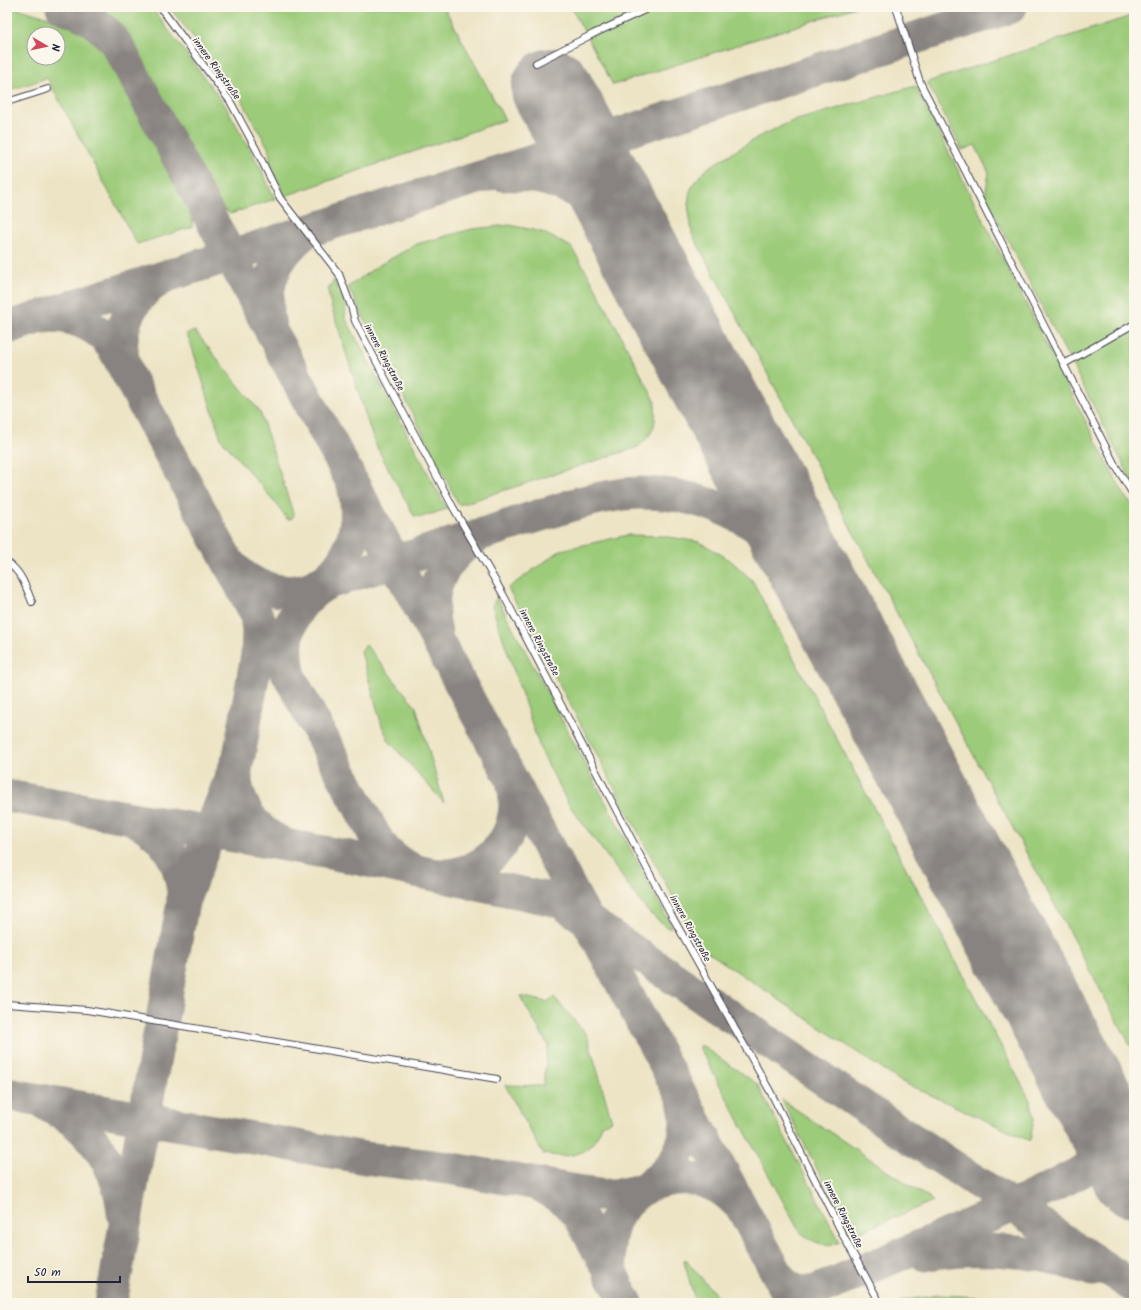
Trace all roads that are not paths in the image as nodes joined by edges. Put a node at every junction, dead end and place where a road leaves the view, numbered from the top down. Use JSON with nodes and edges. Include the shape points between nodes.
{"nodes":[{"id":1,"x":160,"y":7,"type":"edge"},
{"id":2,"x":651,"y":7,"type":"edge"},
{"id":3,"x":896,"y":7,"type":"edge"},
{"id":4,"x":536,"y":62,"type":"dead end"},
{"id":5,"x":48,"y":88,"type":"dead end"},
{"id":6,"x":7,"y":102,"type":"edge"},
{"id":7,"x":1134,"y":324,"type":"edge"},
{"id":8,"x":1064,"y":364,"type":"junction"},
{"id":9,"x":1134,"y":496,"type":"edge"},
{"id":10,"x":7,"y":562,"type":"edge"},
{"id":11,"x":32,"y":602,"type":"dead end"},
{"id":12,"x":7,"y":1004,"type":"edge"},
{"id":13,"x":497,"y":1079,"type":"dead end"},
{"id":14,"x":880,"y":1303,"type":"edge"}],
"edges":[{"from":1,"to":14,"type":"lane","name":"innere Ringstraße","via":[[230,101],[280,198],[339,274],[355,321],[674,918],[771,1093]]},
{"from":2,"to":4,"type":"lane"},
{"from":3,"to":8,"type":"lane","via":[[920,82]]},
{"from":5,"to":6,"type":"lane"},
{"from":7,"to":8,"type":"lane"},
{"from":8,"to":9,"type":"lane","via":[[1115,465]]},
{"from":10,"to":11,"type":"lane","via":[[23,578]]},
{"from":12,"to":13,"type":"lane","via":[[87,1010]]}]}
